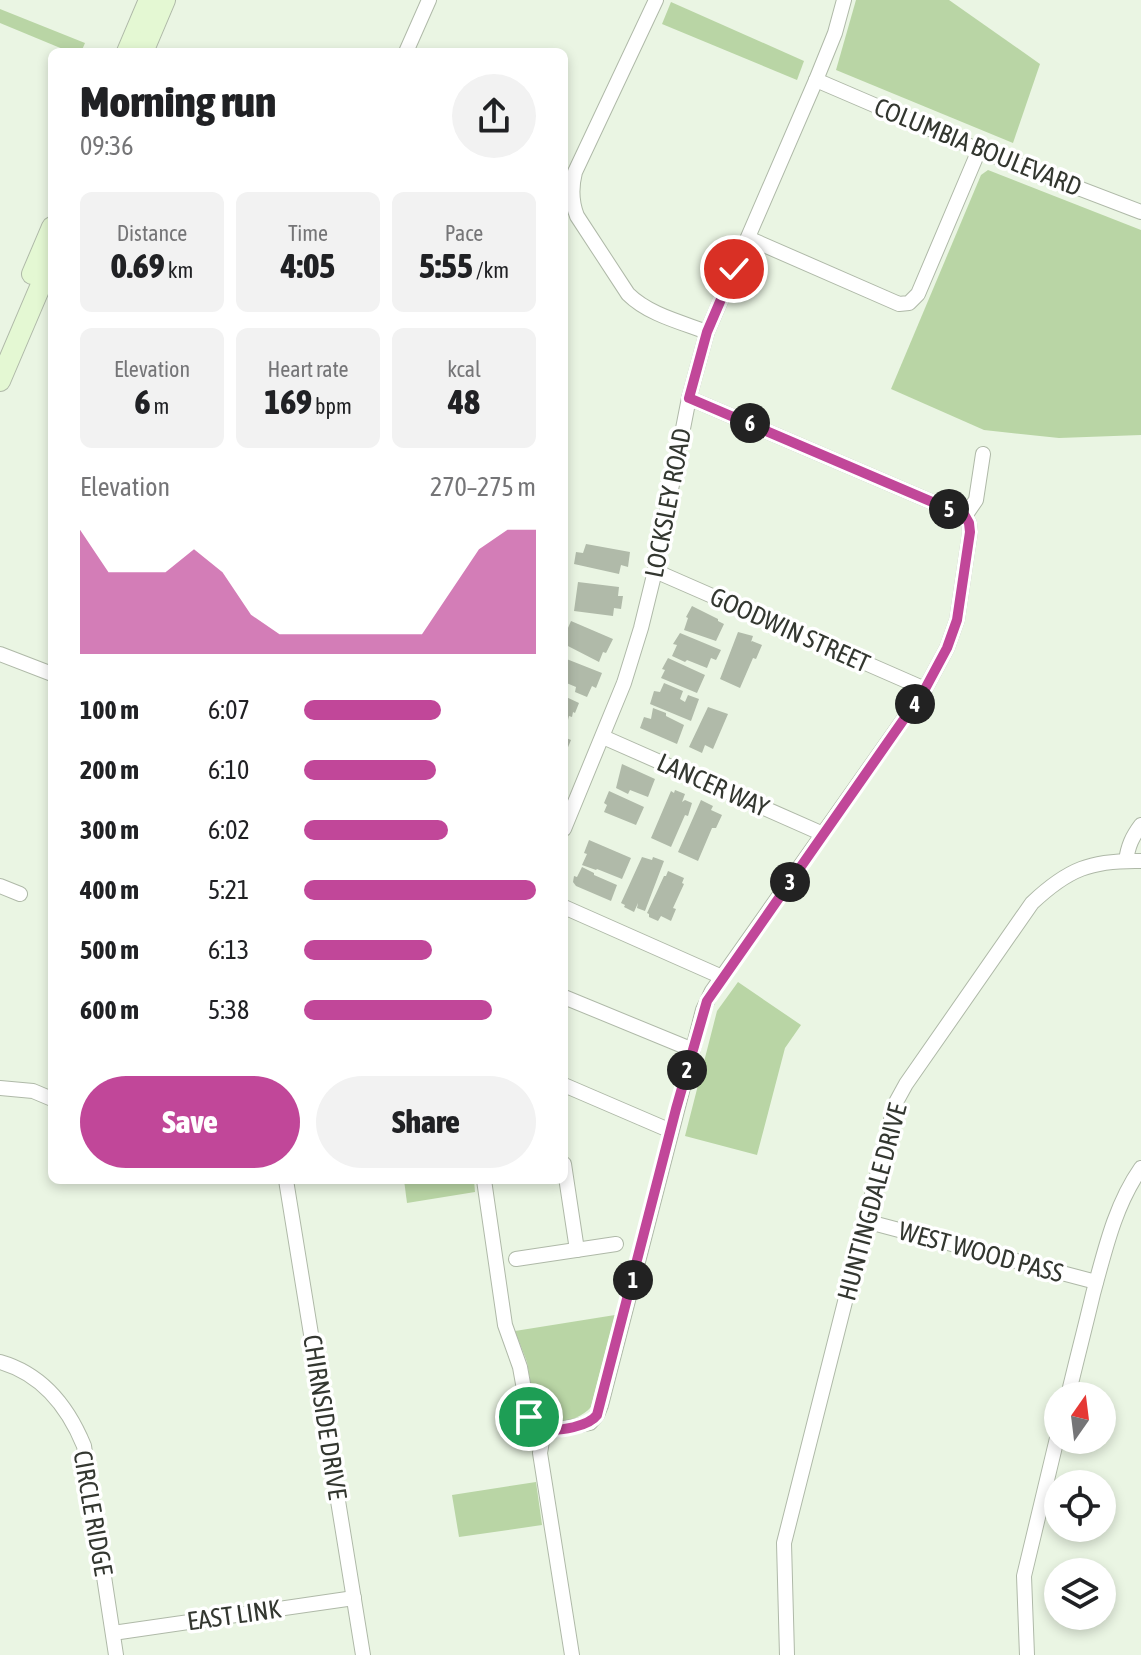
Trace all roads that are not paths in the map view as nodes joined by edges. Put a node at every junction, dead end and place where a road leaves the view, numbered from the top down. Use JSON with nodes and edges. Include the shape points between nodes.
{"nodes":[{"id":1,"x":149,"y":0,"type":"edge"},
{"id":2,"x":165,"y":0,"type":"edge"},
{"id":3,"x":429,"y":0,"type":"edge"},
{"id":4,"x":656,"y":0,"type":"edge"},
{"id":5,"x":844,"y":0,"type":"edge"},
{"id":6,"x":129,"y":48,"type":"edge"},
{"id":7,"x":145,"y":48,"type":"edge"},
{"id":8,"x":408,"y":48,"type":"edge"},
{"id":9,"x":816,"y":80,"type":"junction"},
{"id":10,"x":979,"y":150,"type":"junction"},
{"id":11,"x":1141,"y":212,"type":"edge"},
{"id":12,"x":48,"y":236,"type":"edge"},
{"id":13,"x":748,"y":238,"type":"junction"},
{"id":14,"x":48,"y":268,"type":"edge"},
{"id":15,"x":707,"y":332,"type":"junction"},
{"id":16,"x":0,"y":348,"type":"edge"},
{"id":17,"x":0,"y":381,"type":"edge"},
{"id":18,"x":689,"y":398,"type":"junction"},
{"id":19,"x":983,"y":454,"type":"dead end"},
{"id":20,"x":965,"y":516,"type":"junction"},
{"id":21,"x":655,"y":571,"type":"junction"},
{"id":22,"x":0,"y":654,"type":"edge"},
{"id":23,"x":48,"y":672,"type":"edge"},
{"id":24,"x":925,"y":689,"type":"junction"},
{"id":25,"x":603,"y":737,"type":"junction"},
{"id":26,"x":568,"y":820,"type":"edge"},
{"id":27,"x":1141,"y":825,"type":"edge"},
{"id":28,"x":823,"y":834,"type":"junction"},
{"id":29,"x":1134,"y":861,"type":"edge"},
{"id":30,"x":0,"y":886,"type":"edge"},
{"id":31,"x":20,"y":894,"type":"dead end"},
{"id":32,"x":568,"y":909,"type":"edge"},
{"id":33,"x":722,"y":977,"type":"junction"},
{"id":34,"x":568,"y":999,"type":"edge"},
{"id":35,"x":693,"y":1050,"type":"junction"},
{"id":36,"x":568,"y":1087,"type":"edge"},
{"id":37,"x":0,"y":1088,"type":"edge"},
{"id":38,"x":48,"y":1097,"type":"edge"},
{"id":39,"x":671,"y":1131,"type":"junction"},
{"id":40,"x":1141,"y":1168,"type":"edge"},
{"id":41,"x":287,"y":1184,"type":"edge"},
{"id":42,"x":485,"y":1184,"type":"edge"},
{"id":43,"x":567,"y":1184,"type":"edge"},
{"id":44,"x":865,"y":1221,"type":"junction"},
{"id":45,"x":616,"y":1244,"type":"dead end"},
{"id":46,"x":577,"y":1250,"type":"junction"},
{"id":47,"x":516,"y":1259,"type":"dead end"},
{"id":48,"x":1096,"y":1282,"type":"junction"},
{"id":49,"x":0,"y":1362,"type":"edge"},
{"id":50,"x":1071,"y":1382,"type":"edge"},
{"id":51,"x":544,"y":1429,"type":"junction"},
{"id":52,"x":1053,"y":1454,"type":"edge"},
{"id":53,"x":354,"y":1598,"type":"junction"},
{"id":54,"x":113,"y":1633,"type":"junction"},
{"id":55,"x":116,"y":1655,"type":"edge"},
{"id":56,"x":363,"y":1655,"type":"edge"},
{"id":57,"x":572,"y":1655,"type":"edge"},
{"id":58,"x":787,"y":1655,"type":"edge"},
{"id":59,"x":1027,"y":1655,"type":"edge"}],
"edges":[{"from":1,"to":6,"type":"main road"},
{"from":2,"to":7,"type":"main road"},
{"from":3,"to":8,"type":"street"},
{"from":4,"to":15,"type":"street","via":[[575,172],[573,205],[637,303]]},
{"from":5,"to":9,"type":"street","name":"LOCKSLEY ROAD"},
{"from":9,"to":10,"type":"street","name":"COLUMBIA BOULEVARD"},
{"from":9,"to":13,"type":"street","name":"LOCKSLEY ROAD"},
{"from":10,"to":11,"type":"street","name":"COLUMBIA BOULEVARD"},
{"from":10,"to":13,"type":"street","via":[[918,294],[909,303],[889,300]]},
{"from":12,"to":16,"type":"main road"},
{"from":13,"to":15,"type":"street","name":"LOCKSLEY ROAD"},
{"from":14,"to":17,"type":"main road"},
{"from":15,"to":18,"type":"street","name":"LOCKSLEY ROAD"},
{"from":18,"to":20,"type":"street"},
{"from":18,"to":21,"type":"street","name":"LOCKSLEY ROAD"},
{"from":19,"to":20,"type":"street","via":[[976,500]]},
{"from":20,"to":24,"type":"street","via":[[970,532],[957,620]]},
{"from":21,"to":24,"type":"street","name":"GOODWIN STREET"},
{"from":21,"to":25,"type":"street","name":"LOCKSLEY ROAD"},
{"from":22,"to":23,"type":"street"},
{"from":24,"to":28,"type":"street"},
{"from":25,"to":26,"type":"street","name":"LOCKSLEY ROAD"},
{"from":25,"to":28,"type":"street","name":"LANCER WAY"},
{"from":27,"to":29,"type":"street","via":[[1127,848]]},
{"from":28,"to":33,"type":"street"},
{"from":29,"to":44,"type":"street","name":"HUNTINGDALE DRIVE","via":[[1080,868],[1032,903],[895,1104]]},
{"from":30,"to":31,"type":"street"},
{"from":32,"to":33,"type":"street"},
{"from":33,"to":35,"type":"street","via":[[707,1001]]},
{"from":34,"to":35,"type":"street"},
{"from":35,"to":39,"type":"street"},
{"from":36,"to":39,"type":"street"},
{"from":37,"to":38,"type":"street"},
{"from":39,"to":51,"type":"street","via":[[597,1415],[585,1425]]},
{"from":40,"to":48,"type":"street","via":[[1118,1208]]},
{"from":41,"to":53,"type":"street","name":"CHIRNSIDE DRIVE"},
{"from":42,"to":51,"type":"street","via":[[505,1325],[529,1417]]},
{"from":43,"to":46,"type":"street"},
{"from":44,"to":48,"type":"street","name":"WEST WOOD PASS"},
{"from":44,"to":58,"type":"street","name":"HUNTINGDALE DRIVE","via":[[784,1543]]},
{"from":45,"to":46,"type":"street"},
{"from":46,"to":47,"type":"street"},
{"from":48,"to":50,"type":"street"},
{"from":49,"to":54,"type":"street","name":"CIRCLE RIDGE","via":[[36,1379],[53,1394],[84,1446]]},
{"from":51,"to":57,"type":"street","via":[[540,1453]]},
{"from":52,"to":59,"type":"street","via":[[1024,1576]]},
{"from":53,"to":54,"type":"street","name":"EAST LINK"},
{"from":53,"to":56,"type":"street","name":"CHIRNSIDE DRIVE"},
{"from":54,"to":55,"type":"street","name":"CIRCLE RIDGE"}]}
